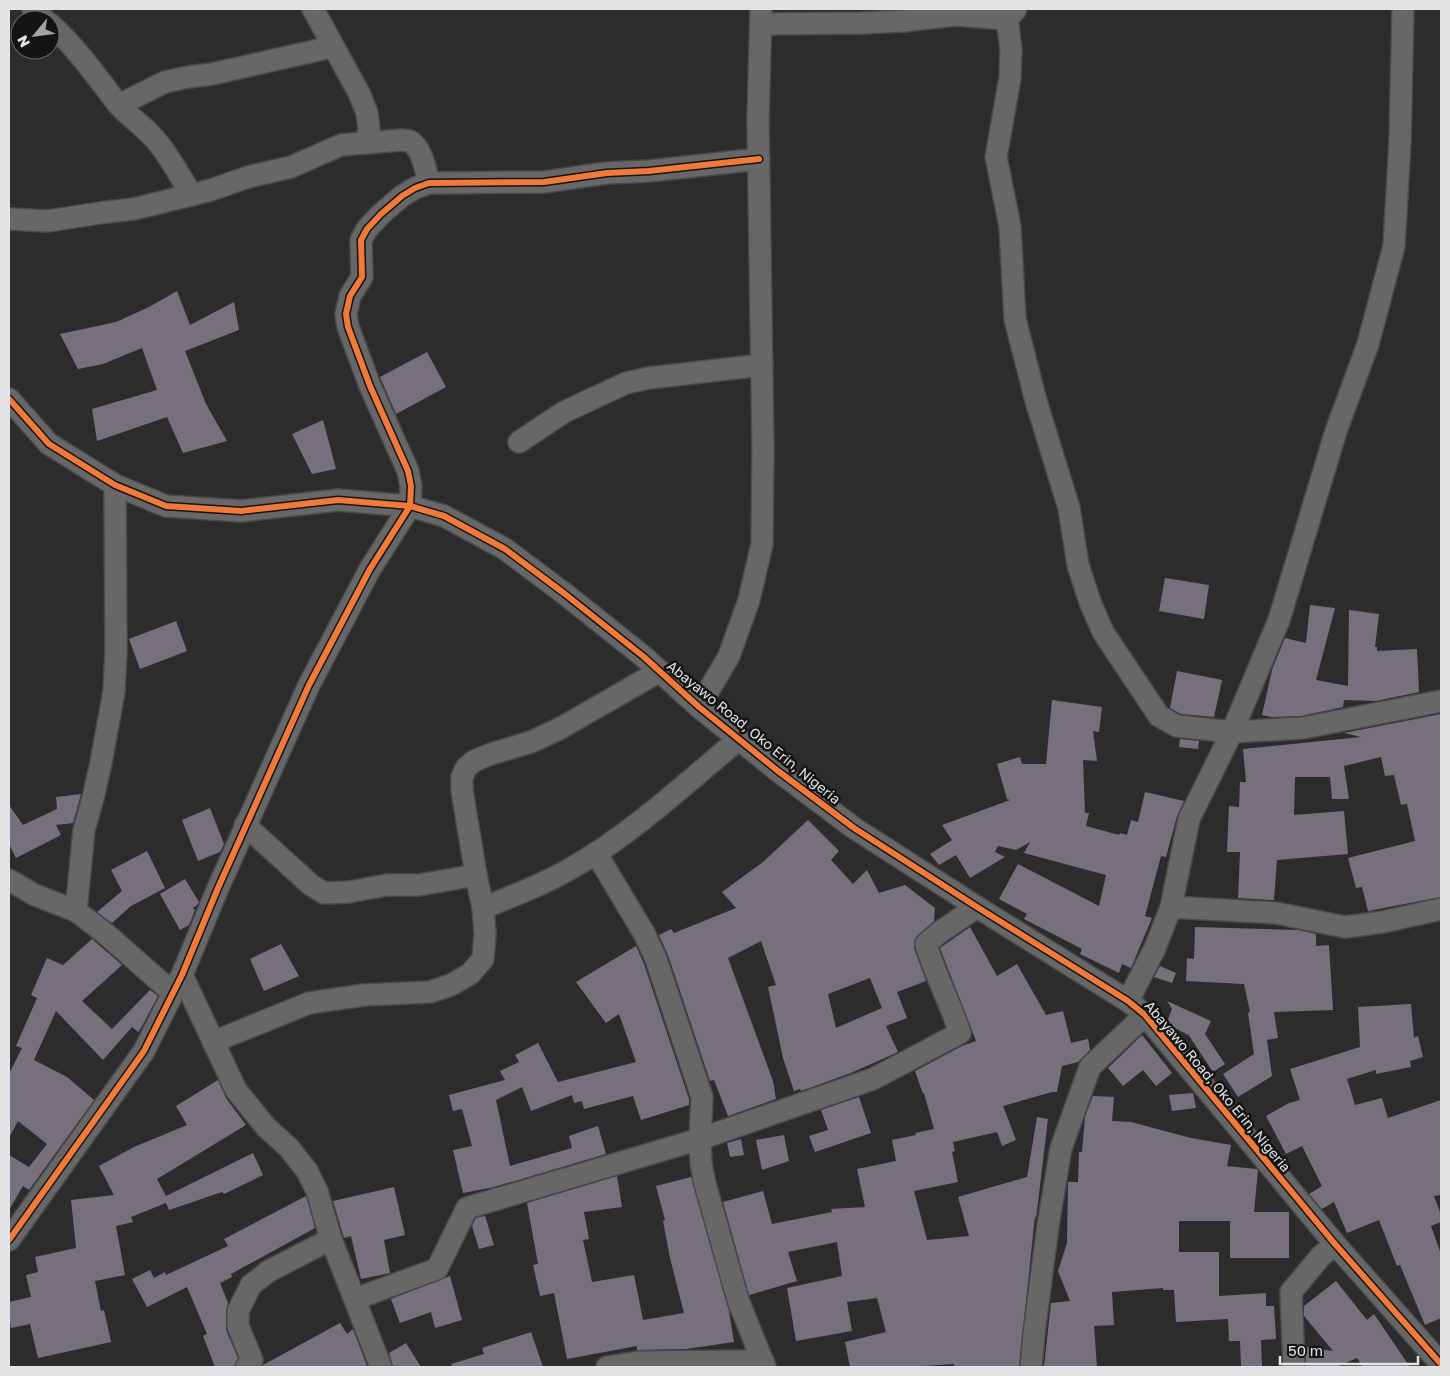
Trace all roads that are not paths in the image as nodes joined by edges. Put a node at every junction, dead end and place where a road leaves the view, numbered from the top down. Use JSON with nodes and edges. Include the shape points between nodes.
{"nodes":[{"id":1,"x":313,"y":9,"type":"edge"},
{"id":2,"x":1403,"y":9,"type":"edge"},
{"id":3,"x":1012,"y":14,"type":"edge"},
{"id":4,"x":761,"y":16,"type":"edge"},
{"id":5,"x":60,"y":33,"type":"edge"},
{"id":6,"x":332,"y":47,"type":"junction"},
{"id":7,"x":119,"y":105,"type":"junction"},
{"id":8,"x":366,"y":143,"type":"junction"},
{"id":9,"x":759,"y":159,"type":"junction"},
{"id":10,"x":429,"y":183,"type":"junction"},
{"id":11,"x":192,"y":195,"type":"junction"},
{"id":12,"x":9,"y":219,"type":"edge"},
{"id":13,"x":762,"y":365,"type":"junction"},
{"id":14,"x":9,"y":399,"type":"edge"},
{"id":15,"x":519,"y":442,"type":"dead end"},
{"id":16,"x":115,"y":485,"type":"junction"},
{"id":17,"x":410,"y":506,"type":"junction"},
{"id":18,"x":660,"y":671,"type":"junction"},
{"id":19,"x":1441,"y":702,"type":"edge"},
{"id":20,"x":699,"y":707,"type":"junction"},
{"id":21,"x":1232,"y":732,"type":"junction"},
{"id":22,"x":739,"y":739,"type":"junction"},
{"id":23,"x":245,"y":825,"type":"junction"},
{"id":24,"x":596,"y":853,"type":"junction"},
{"id":25,"x":476,"y":875,"type":"junction"},
{"id":26,"x":9,"y":880,"type":"edge"},
{"id":27,"x":1170,"y":906,"type":"junction"},
{"id":28,"x":977,"y":907,"type":"junction"},
{"id":29,"x":484,"y":908,"type":"junction"},
{"id":30,"x":1441,"y":909,"type":"edge"},
{"id":31,"x":76,"y":911,"type":"junction"},
{"id":32,"x":178,"y":984,"type":"junction"},
{"id":33,"x":1128,"y":1001,"type":"junction"},
{"id":34,"x":1145,"y":1015,"type":"junction"},
{"id":35,"x":213,"y":1042,"type":"junction"},
{"id":36,"x":700,"y":1139,"type":"junction"},
{"id":37,"x":332,"y":1239,"type":"junction"},
{"id":38,"x":9,"y":1240,"type":"edge"},
{"id":39,"x":1335,"y":1244,"type":"junction"},
{"id":40,"x":355,"y":1299,"type":"junction"},
{"id":41,"x":764,"y":1364,"type":"edge"},
{"id":42,"x":1441,"y":1364,"type":"edge"},
{"id":43,"x":246,"y":1367,"type":"edge"},
{"id":44,"x":381,"y":1367,"type":"edge"},
{"id":45,"x":607,"y":1367,"type":"edge"},
{"id":46,"x":1031,"y":1367,"type":"edge"},
{"id":47,"x":1294,"y":1367,"type":"edge"}],
"edges":[{"from":1,"to":6,"type":"street"},
{"from":2,"to":21,"type":"street","via":[[1394,246],[1368,344],[1336,431],[1279,620]]},
{"from":3,"to":4,"type":"street","via":[[861,23]]},
{"from":3,"to":21,"type":"street","via":[[1010,78],[996,157],[1010,227],[1015,319],[1069,508],[1078,565],[1103,632],[1159,716],[1177,726]]},
{"from":4,"to":9,"type":"street"},
{"from":5,"to":7,"type":"street"},
{"from":6,"to":7,"type":"street","via":[[165,82]]},
{"from":6,"to":8,"type":"street","via":[[359,93],[367,114],[369,129]]},
{"from":7,"to":11,"type":"street","via":[[154,137]]},
{"from":8,"to":10,"type":"street","via":[[410,141],[420,154]]},
{"from":8,"to":11,"type":"street","via":[[341,145],[291,168],[248,177]]},
{"from":9,"to":10,"type":"street","via":[[544,182]]},
{"from":9,"to":13,"type":"street"},
{"from":10,"to":17,"type":"street","via":[[402,196],[367,229],[362,240],[362,277],[350,296],[346,314],[370,386],[408,471]]},
{"from":11,"to":12,"type":"street","via":[[134,210],[47,222]]},
{"from":13,"to":15,"type":"street","via":[[626,383],[564,412]]},
{"from":13,"to":20,"type":"street","via":[[762,544],[749,600],[729,656]]},
{"from":14,"to":16,"type":"street","name":"Abayawo Road, Oko Erin, Nigeria","via":[[49,444]]},
{"from":16,"to":17,"type":"street","name":"Abayawo Road, Oko Erin, Nigeria","via":[[166,506],[242,511],[338,500]]},
{"from":16,"to":31,"type":"street","via":[[114,691],[84,830]]},
{"from":17,"to":18,"type":"street","name":"Abayawo Road, Oko Erin, Nigeria","via":[[444,516],[506,549]]},
{"from":17,"to":23,"type":"street","via":[[370,569],[314,676]]},
{"from":18,"to":20,"type":"street","name":"Abayawo Road, Oko Erin, Nigeria"},
{"from":18,"to":25,"type":"street","via":[[559,729],[474,761],[466,768],[462,791]]},
{"from":19,"to":21,"type":"street","via":[[1303,728]]},
{"from":20,"to":22,"type":"street","name":"Abayawo Road, Oko Erin, Nigeria"},
{"from":21,"to":27,"type":"street","via":[[1189,819]]},
{"from":22,"to":24,"type":"street"},
{"from":22,"to":28,"type":"street","name":"Abayawo Road, Oko Erin, Nigeria","via":[[854,828]]},
{"from":23,"to":25,"type":"street","via":[[324,893],[386,885],[419,885]]},
{"from":23,"to":32,"type":"street"},
{"from":24,"to":29,"type":"street","via":[[530,890]]},
{"from":24,"to":36,"type":"street","via":[[656,959],[702,1097]]},
{"from":25,"to":29,"type":"street"},
{"from":26,"to":31,"type":"street"},
{"from":27,"to":30,"type":"street","via":[[1276,913],[1345,927]]},
{"from":27,"to":33,"type":"street","via":[[1155,948]]},
{"from":28,"to":33,"type":"street","name":"Abayawo Road, Oko Erin, Nigeria"},
{"from":28,"to":36,"type":"street","via":[[926,944],[960,1033],[873,1079]]},
{"from":29,"to":35,"type":"street","via":[[483,959],[470,974],[452,985],[430,992],[364,995],[309,1003]]},
{"from":31,"to":32,"type":"street"},
{"from":32,"to":35,"type":"street"},
{"from":32,"to":38,"type":"street","via":[[144,1051]]},
{"from":33,"to":34,"type":"street","name":"Abayawo Road, Oko Erin, Nigeria"},
{"from":34,"to":39,"type":"street","name":"Abayawo Road, Oko Erin, Nigeria"},
{"from":34,"to":46,"type":"street","via":[[1090,1067],[1061,1148]]},
{"from":35,"to":37,"type":"street","via":[[236,1090],[307,1171]]},
{"from":36,"to":40,"type":"street","via":[[468,1208],[437,1269]]},
{"from":36,"to":41,"type":"street","via":[[705,1184],[738,1300]]},
{"from":37,"to":40,"type":"street"},
{"from":37,"to":43,"type":"street","via":[[269,1271],[251,1285],[238,1311],[238,1326],[252,1360]]},
{"from":39,"to":42,"type":"street","name":"Abayawo Road, Oko Erin, Nigeria"},
{"from":39,"to":47,"type":"street","via":[[1291,1292]]},
{"from":40,"to":44,"type":"street"},
{"from":41,"to":45,"type":"street","via":[[640,1362]]}]}
